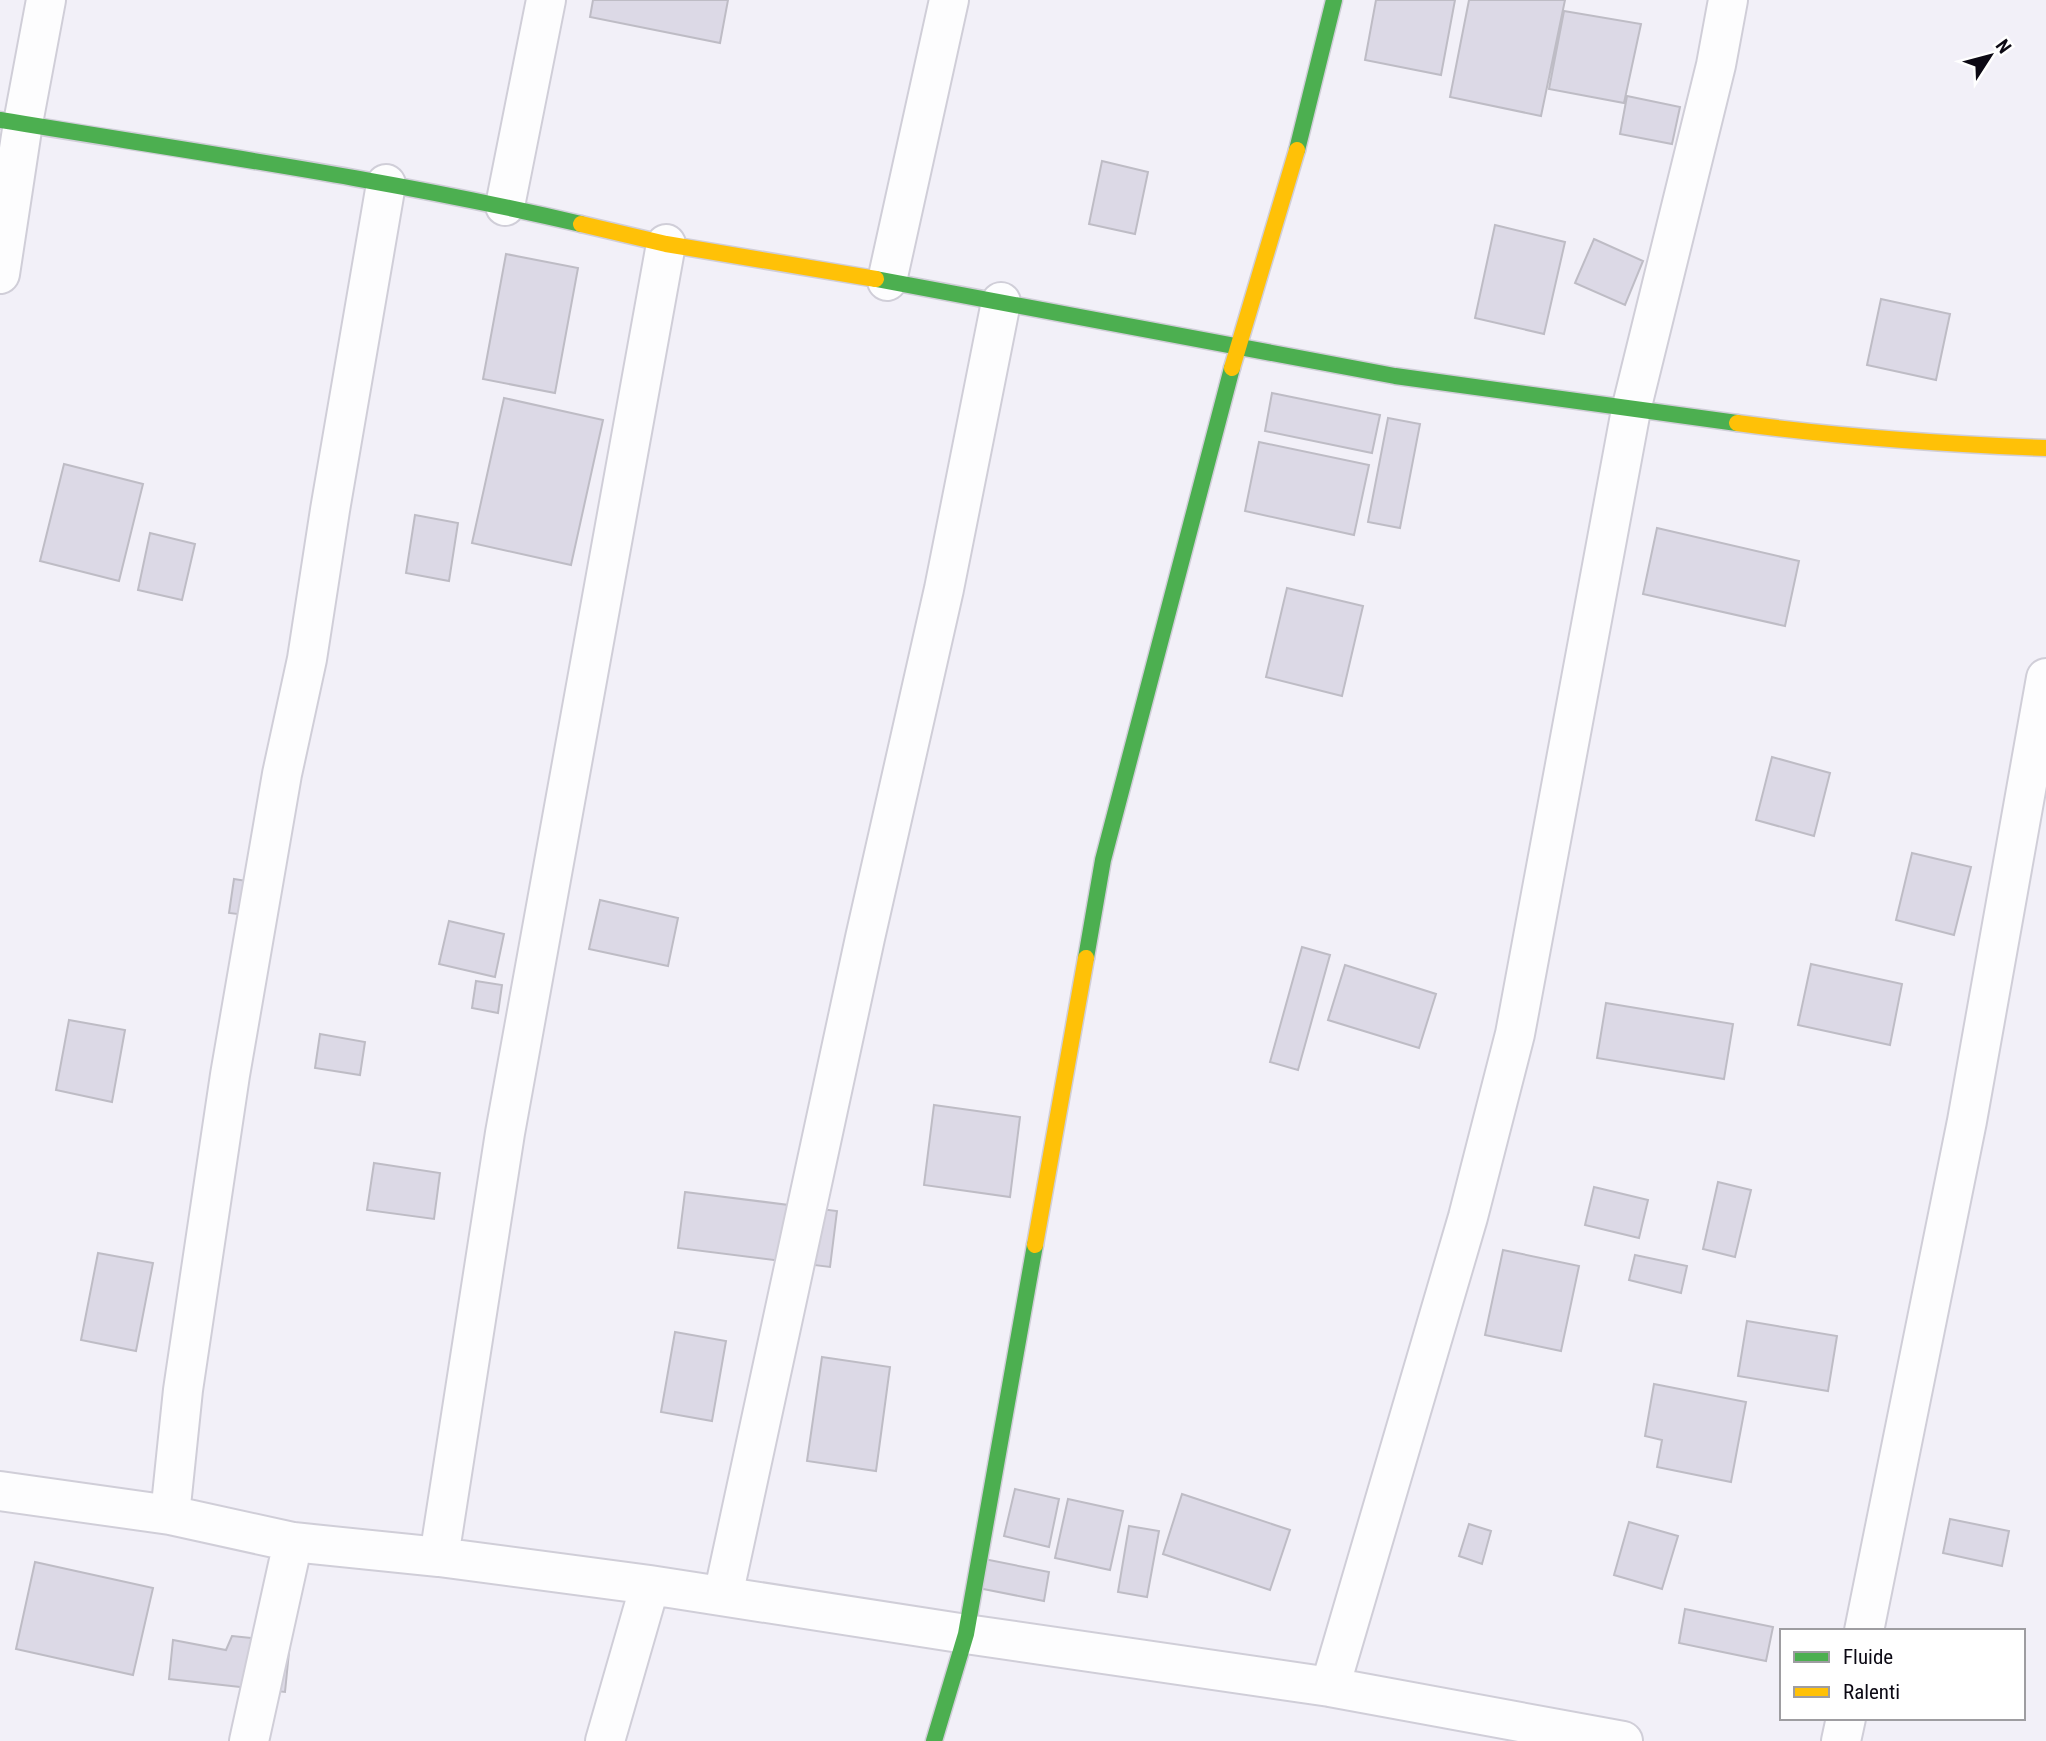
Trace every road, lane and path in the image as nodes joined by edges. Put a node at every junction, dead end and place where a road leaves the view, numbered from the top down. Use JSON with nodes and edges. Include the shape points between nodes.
{"nodes":[{"id":1,"x":46,"y":0,"type":"edge"},
{"id":2,"x":546,"y":0,"type":"edge"},
{"id":3,"x":949,"y":0,"type":"edge"},
{"id":4,"x":1334,"y":0,"type":"edge"},
{"id":5,"x":1728,"y":0,"type":"edge"},
{"id":6,"x":11,"y":121,"type":"edge"},
{"id":7,"x":386,"y":184,"type":"junction"},
{"id":8,"x":505,"y":206,"type":"junction"},
{"id":9,"x":666,"y":244,"type":"junction"},
{"id":10,"x":0,"y":274,"type":"edge"},
{"id":11,"x":887,"y":281,"type":"junction"},
{"id":12,"x":1001,"y":302,"type":"junction"},
{"id":13,"x":1238,"y":346,"type":"junction"},
{"id":14,"x":1631,"y":410,"type":"junction"},
{"id":15,"x":2046,"y":448,"type":"edge"},
{"id":16,"x":2046,"y":678,"type":"edge"},
{"id":17,"x":2,"y":1499,"type":"edge"},
{"id":18,"x":170,"y":1515,"type":"junction"},
{"id":19,"x":293,"y":1542,"type":"junction"},
{"id":20,"x":439,"y":1557,"type":"junction"},
{"id":21,"x":650,"y":1585,"type":"junction"},
{"id":22,"x":723,"y":1596,"type":"junction"},
{"id":23,"x":1864,"y":1629,"type":"edge"},
{"id":24,"x":966,"y":1634,"type":"junction"},
{"id":25,"x":1330,"y":1687,"type":"junction"},
{"id":26,"x":1846,"y":1720,"type":"edge"},
{"id":27,"x":1606,"y":1740,"type":"edge"},
{"id":28,"x":249,"y":1741,"type":"edge"},
{"id":29,"x":606,"y":1741,"type":"edge"},
{"id":30,"x":934,"y":1741,"type":"edge"},
{"id":31,"x":1841,"y":1741,"type":"edge"}],
"edges":[{"from":1,"to":6,"type":"street"},
{"from":2,"to":8,"type":"street"},
{"from":3,"to":11,"type":"street"},
{"from":4,"to":13,"type":"street","via":[[1303,131]]},
{"from":5,"to":14,"type":"street"},
{"from":6,"to":7,"type":"street"},
{"from":6,"to":10,"type":"street"},
{"from":7,"to":8,"type":"street"},
{"from":7,"to":18,"type":"street","via":[[307,659],[282,774],[230,1075],[183,1390]]},
{"from":8,"to":9,"type":"street"},
{"from":9,"to":11,"type":"street"},
{"from":9,"to":20,"type":"street","via":[[505,1133]]},
{"from":11,"to":12,"type":"street"},
{"from":12,"to":13,"type":"street"},
{"from":12,"to":22,"type":"street","via":[[944,589]]},
{"from":13,"to":14,"type":"street","via":[[1395,376]]},
{"from":13,"to":24,"type":"street","via":[[1103,860]]},
{"from":14,"to":15,"type":"street","via":[[1802,432]]},
{"from":14,"to":25,"type":"street","via":[[1516,1034],[1468,1217]]},
{"from":16,"to":23,"type":"street","via":[[1967,1121]]},
{"from":17,"to":18,"type":"street"},
{"from":18,"to":19,"type":"street"},
{"from":19,"to":20,"type":"street"},
{"from":19,"to":28,"type":"street"},
{"from":20,"to":21,"type":"street"},
{"from":21,"to":22,"type":"street"},
{"from":21,"to":29,"type":"street"},
{"from":22,"to":24,"type":"street"},
{"from":24,"to":25,"type":"street"},
{"from":24,"to":30,"type":"street"},
{"from":25,"to":27,"type":"street"},
{"from":26,"to":31,"type":"street"}]}
